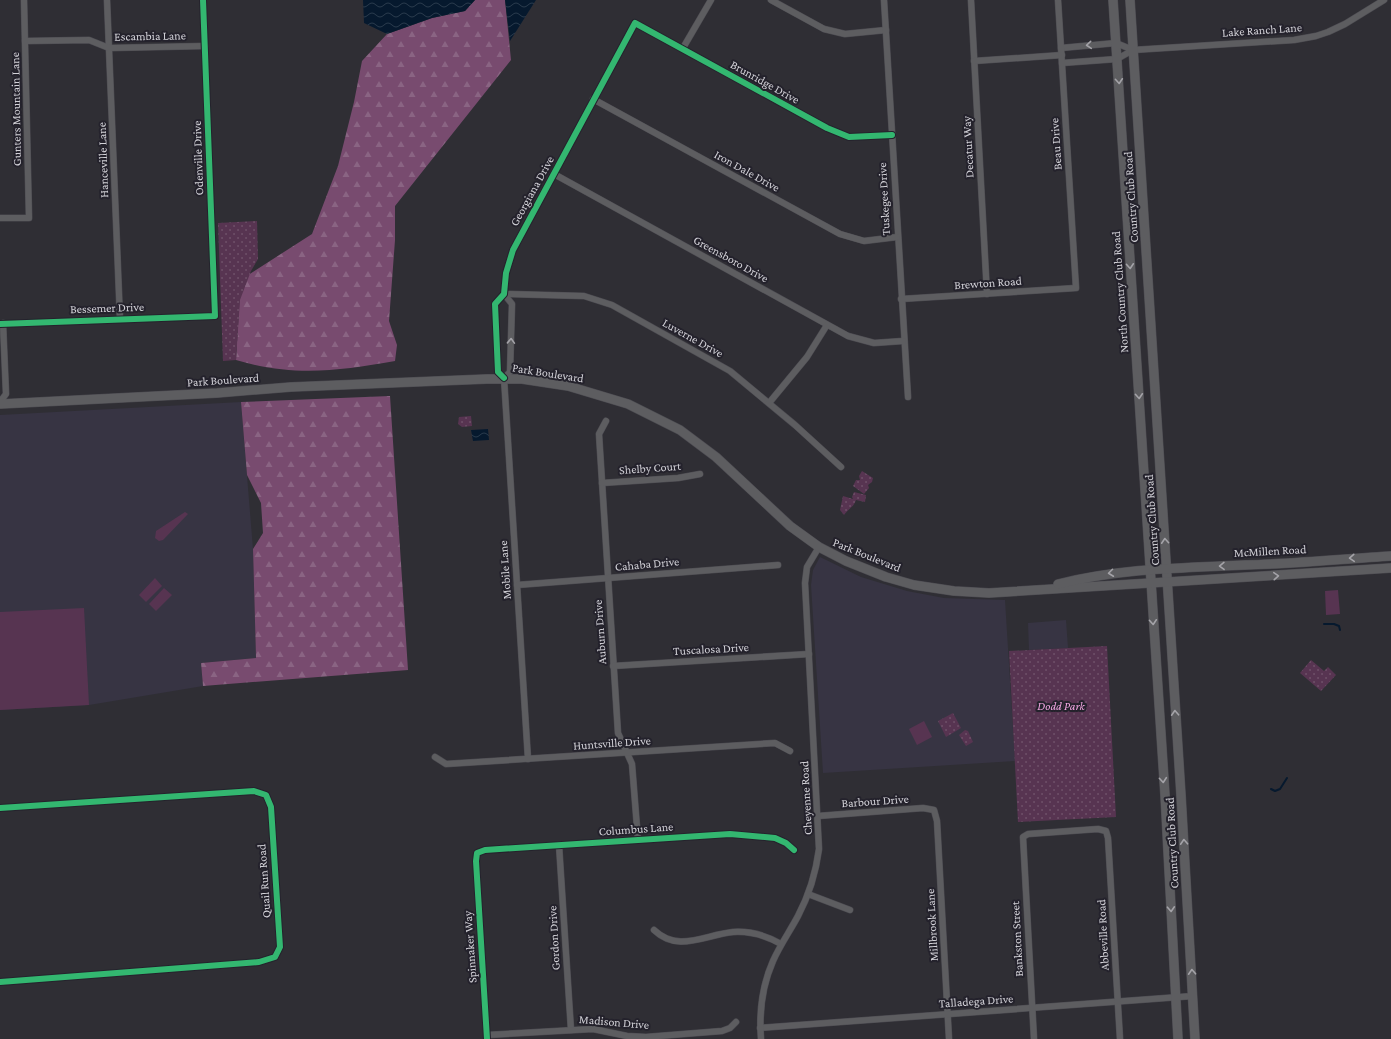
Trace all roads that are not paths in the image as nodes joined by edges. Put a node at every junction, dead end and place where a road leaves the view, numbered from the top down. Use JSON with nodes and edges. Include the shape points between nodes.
{"nodes":[{"id":1,"x":24,"y":0,"type":"edge"},
{"id":2,"x":107,"y":0,"type":"edge"},
{"id":3,"x":203,"y":0,"type":"edge"},
{"id":4,"x":711,"y":0,"type":"edge"},
{"id":5,"x":771,"y":0,"type":"edge"},
{"id":6,"x":884,"y":0,"type":"edge"},
{"id":7,"x":971,"y":0,"type":"edge"},
{"id":8,"x":1058,"y":0,"type":"edge"},
{"id":9,"x":1113,"y":0,"type":"edge"},
{"id":10,"x":1130,"y":0,"type":"edge"},
{"id":11,"x":1384,"y":0,"type":"edge"},
{"id":12,"x":635,"y":23,"type":"joint"},
{"id":13,"x":886,"y":30,"type":"junction"},
{"id":14,"x":25,"y":41,"type":"junction"},
{"id":15,"x":1116,"y":43,"type":"junction"},
{"id":16,"x":205,"y":46,"type":"junction"},
{"id":17,"x":109,"y":48,"type":"junction"},
{"id":18,"x":683,"y":48,"type":"junction"},
{"id":19,"x":1061,"y":48,"type":"junction"},
{"id":20,"x":1133,"y":50,"type":"junction"},
{"id":21,"x":1062,"y":56,"type":"junction"},
{"id":22,"x":1117,"y":59,"type":"junction"},
{"id":23,"x":974,"y":61,"type":"junction"},
{"id":24,"x":1062,"y":62,"type":"junction"},
{"id":25,"x":593,"y":99,"type":"junction"},
{"id":26,"x":892,"y":135,"type":"junction"},
{"id":27,"x":554,"y":174,"type":"junction"},
{"id":28,"x":1143,"y":199,"type":"junction"},
{"id":29,"x":1126,"y":200,"type":"junction"},
{"id":30,"x":0,"y":218,"type":"edge"},
{"id":31,"x":897,"y":237,"type":"junction"},
{"id":32,"x":1076,"y":288,"type":"joint"},
{"id":33,"x":504,"y":294,"type":"junction"},
{"id":34,"x":987,"y":294,"type":"junction"},
{"id":35,"x":901,"y":299,"type":"junction"},
{"id":36,"x":214,"y":316,"type":"joint"},
{"id":37,"x":120,"y":318,"type":"junction"},
{"id":38,"x":1,"y":324,"type":"edge"},
{"id":39,"x":827,"y":324,"type":"junction"},
{"id":40,"x":903,"y":342,"type":"junction"},
{"id":41,"x":504,"y":378,"type":"junction"},
{"id":42,"x":908,"y":397,"type":"dead end"},
{"id":43,"x":0,"y":403,"type":"edge"},
{"id":44,"x":769,"y":403,"type":"junction"},
{"id":45,"x":606,"y":421,"type":"dead end"},
{"id":46,"x":841,"y":467,"type":"dead end"},
{"id":47,"x":700,"y":474,"type":"dead end"},
{"id":48,"x":602,"y":482,"type":"junction"},
{"id":49,"x":819,"y":547,"type":"junction"},
{"id":50,"x":1391,"y":556,"type":"edge"},
{"id":51,"x":778,"y":564,"type":"dead end"},
{"id":52,"x":1167,"y":567,"type":"junction"},
{"id":53,"x":1150,"y":568,"type":"junction"},
{"id":54,"x":1391,"y":568,"type":"edge"},
{"id":55,"x":608,"y":578,"type":"junction"},
{"id":56,"x":1168,"y":582,"type":"junction"},
{"id":57,"x":1151,"y":583,"type":"junction"},
{"id":58,"x":517,"y":585,"type":"junction"},
{"id":59,"x":1034,"y":590,"type":"junction"},
{"id":60,"x":809,"y":654,"type":"junction"},
{"id":61,"x":614,"y":666,"type":"junction"},
{"id":62,"x":790,"y":751,"type":"dead end"},
{"id":63,"x":628,"y":753,"type":"junction"},
{"id":64,"x":1178,"y":754,"type":"junction"},
{"id":65,"x":1161,"y":755,"type":"junction"},
{"id":66,"x":435,"y":757,"type":"dead end"},
{"id":67,"x":528,"y":759,"type":"junction"},
{"id":68,"x":0,"y":808,"type":"edge"},
{"id":69,"x":934,"y":810,"type":"joint"},
{"id":70,"x":818,"y":816,"type":"junction"},
{"id":71,"x":1023,"y":837,"type":"joint"},
{"id":72,"x":638,"y":840,"type":"junction"},
{"id":73,"x":559,"y":845,"type":"junction"},
{"id":74,"x":794,"y":850,"type":"dead end"},
{"id":75,"x":477,"y":853,"type":"joint"},
{"id":76,"x":808,"y":894,"type":"junction"},
{"id":77,"x":850,"y":910,"type":"dead end"},
{"id":78,"x":654,"y":930,"type":"dead end"},
{"id":79,"x":781,"y":944,"type":"junction"},
{"id":80,"x":0,"y":982,"type":"edge"},
{"id":81,"x":1193,"y":996,"type":"junction"},
{"id":82,"x":1176,"y":998,"type":"junction"},
{"id":83,"x":1118,"y":1002,"type":"junction"},
{"id":84,"x":1032,"y":1008,"type":"junction"},
{"id":85,"x":948,"y":1015,"type":"junction"},
{"id":86,"x":736,"y":1022,"type":"dead end"},
{"id":87,"x":760,"y":1028,"type":"junction"},
{"id":88,"x":570,"y":1030,"type":"junction"},
{"id":89,"x":487,"y":1037,"type":"edge"},
{"id":90,"x":761,"y":1039,"type":"edge"},
{"id":91,"x":949,"y":1039,"type":"edge"},
{"id":92,"x":1034,"y":1039,"type":"edge"},
{"id":93,"x":1120,"y":1039,"type":"edge"},
{"id":94,"x":1178,"y":1039,"type":"edge"},
{"id":95,"x":1195,"y":1039,"type":"edge"}],
"edges":[{"from":1,"to":14,"type":"street","name":"Gunters Mountain Lane"},
{"from":2,"to":17,"type":"street","name":"Hanceville Lane"},
{"from":3,"to":16,"type":"street","name":"Odenville Drive"},
{"from":4,"to":18,"type":"street"},
{"from":5,"to":13,"type":"street","via":[[824,29],[845,34]]},
{"from":6,"to":13,"type":"street","name":"Tuskegee Drive"},
{"from":7,"to":23,"type":"street","name":"Decatur Way"},
{"from":8,"to":19,"type":"street","name":"Beau Drive"},
{"from":9,"to":15,"type":"main road","name":"North Country Club Road"},
{"from":10,"to":20,"type":"main road","name":"Country Club Road"},
{"from":11,"to":20,"type":"street","name":"Lake Ranch Lane","via":[[1345,24],[1316,36],[1294,40]]},
{"from":12,"to":18,"type":"street","name":"Brunridge Drive"},
{"from":12,"to":25,"type":"street","name":"Georgiana Drive"},
{"from":13,"to":26,"type":"street","name":"Tuskegee Drive"},
{"from":14,"to":17,"type":"street","name":"Escambia Lane","via":[[89,40]]},
{"from":14,"to":30,"type":"street","name":"Gunters Mountain Lane","via":[[29,218]]},
{"from":15,"to":19,"type":"street","one_way":true},
{"from":15,"to":20,"type":"street"},
{"from":15,"to":22,"type":"main road","name":"North Country Club Road"},
{"from":16,"to":17,"type":"street","name":"Escambia Lane"},
{"from":16,"to":36,"type":"street","name":"Odenville Drive"},
{"from":17,"to":37,"type":"street","name":"Hanceville Lane"},
{"from":18,"to":26,"type":"street","name":"Brunridge Drive","via":[[827,128],[850,137]]},
{"from":19,"to":21,"type":"street","name":"Beau Drive"},
{"from":20,"to":22,"type":"street"},
{"from":20,"to":28,"type":"main road","name":"Country Club Road"},
{"from":21,"to":23,"type":"street"},
{"from":21,"to":24,"type":"street","name":"Beau Drive"},
{"from":22,"to":24,"type":"street"},
{"from":22,"to":29,"type":"main road","name":"North Country Club Road","one_way":true},
{"from":23,"to":34,"type":"street","name":"Decatur Way"},
{"from":24,"to":32,"type":"street","name":"Beau Drive"},
{"from":25,"to":27,"type":"street","name":"Georgiana Drive"},
{"from":25,"to":31,"type":"street","name":"Iron Dale Drive","via":[[840,234],[864,241]]},
{"from":26,"to":31,"type":"street","name":"Tuskegee Drive"},
{"from":27,"to":33,"type":"street","name":"Georgiana Drive","via":[[513,250],[506,273]]},
{"from":27,"to":39,"type":"street","name":"Greensboro Drive"},
{"from":28,"to":29,"type":"main road"},
{"from":52,"to":28,"type":"main road","name":"Country Club Road","one_way":true},
{"from":29,"to":53,"type":"main road","name":"North Country Club Road","one_way":true},
{"from":31,"to":35,"type":"street","name":"Tuskegee Drive"},
{"from":32,"to":34,"type":"street","name":"Brewton Road"},
{"from":41,"to":33,"type":"street","name":"Georgiana Drive","one_way":true,"via":[[510,372],[512,304]]},
{"from":33,"to":41,"type":"street","name":"Georgiana Drive","via":[[495,304],[498,372]]},
{"from":33,"to":44,"type":"street","name":"Luverne Drive","via":[[584,296],[612,305],[730,371]]},
{"from":34,"to":35,"type":"street","name":"Brewton Road"},
{"from":35,"to":40,"type":"street","name":"Tuskegee Drive"},
{"from":36,"to":37,"type":"street","name":"Bessemer Drive"},
{"from":37,"to":38,"type":"street","name":"Bessemer Drive"},
{"from":38,"to":43,"type":"street","via":[[6,394]]},
{"from":39,"to":40,"type":"street","name":"Greensboro Drive","via":[[848,336],[874,343]]},
{"from":39,"to":44,"type":"street","via":[[807,356]]},
{"from":40,"to":42,"type":"street","name":"Tuskegee Drive"},
{"from":41,"to":43,"type":"main road","name":"Park Boulevard"},
{"from":41,"to":49,"type":"main road","name":"Park Boulevard","via":[[544,382],[596,393],[628,404],[666,422],[716,457],[778,516]]},
{"from":41,"to":58,"type":"street","name":"Mobile Lane"},
{"from":44,"to":46,"type":"street","name":"Luverne Drive"},
{"from":45,"to":48,"type":"street","name":"Auburn Drive","via":[[599,434]]},
{"from":47,"to":48,"type":"street","name":"Shelby Court","via":[[678,478]]},
{"from":48,"to":55,"type":"street","name":"Auburn Drive"},
{"from":49,"to":59,"type":"main road","name":"Park Boulevard","via":[[858,567],[914,585],[981,593]]},
{"from":49,"to":60,"type":"street","name":"Cheyenne Road","via":[[810,559],[805,575]]},
{"from":50,"to":52,"type":"main road","name":"McMillen Road","one_way":true,"via":[[1245,566]]},
{"from":51,"to":55,"type":"street","name":"Cahaba Drive"},
{"from":52,"to":53,"type":"main road","name":"McMillen Road"},
{"from":52,"to":56,"type":"main road","name":"Country Club Road"},
{"from":53,"to":57,"type":"main road","name":"North Country Club Road"},
{"from":53,"to":59,"type":"main road","name":"Park Boulevard","one_way":true,"via":[[1094,575]]},
{"from":56,"to":54,"type":"main road","name":"McMillen Road","one_way":true},
{"from":55,"to":58,"type":"street","name":"Cahaba Drive"},
{"from":55,"to":61,"type":"street","name":"Auburn Drive"},
{"from":56,"to":57,"type":"main road","name":"Park Boulevard"},
{"from":64,"to":56,"type":"main road","name":"Country Club Road","one_way":true},
{"from":57,"to":59,"type":"main road","name":"Park Boulevard"},
{"from":57,"to":65,"type":"main road","name":"Country Club Road","one_way":true},
{"from":58,"to":67,"type":"street","name":"Mobile Lane"},
{"from":60,"to":61,"type":"street","name":"Tuscalosa Drive"},
{"from":60,"to":70,"type":"street","name":"Cheyenne Road"},
{"from":61,"to":63,"type":"street","name":"Auburn Drive","via":[[618,733]]},
{"from":62,"to":63,"type":"street","name":"Huntsville Drive","via":[[775,743]]},
{"from":63,"to":67,"type":"street","name":"Huntsville Drive"},
{"from":63,"to":72,"type":"street","name":"Auburn Drive","via":[[632,764]]},
{"from":64,"to":65,"type":"main road"},
{"from":81,"to":64,"type":"main road","name":"Country Club Road","one_way":true},
{"from":65,"to":82,"type":"main road","name":"Country Club Road","one_way":true},
{"from":66,"to":67,"type":"street","name":"Huntsville Drive","via":[[446,764]]},
{"from":68,"to":80,"type":"street","name":"Quail Run Road","via":[[254,790],[266,795],[271,806],[280,947],[275,957],[259,962]]},
{"from":69,"to":70,"type":"street","name":"Barbour Drive","via":[[923,808]]},
{"from":69,"to":85,"type":"street","name":"Millbrook Lane","via":[[937,821]]},
{"from":70,"to":76,"type":"street","name":"Cheyenne Road","via":[[819,850]]},
{"from":71,"to":83,"type":"street","name":"Abbeville Road","via":[[1028,834],[1098,829],[1106,831]]},
{"from":71,"to":84,"type":"street","name":"Bankston Street"},
{"from":72,"to":73,"type":"street","name":"Columbus Lane"},
{"from":72,"to":74,"type":"street","name":"Columbus Lane","via":[[751,835],[775,838]]},
{"from":73,"to":75,"type":"street","name":"Columbus Lane","via":[[485,850]]},
{"from":73,"to":88,"type":"street","name":"Gordon Drive"},
{"from":75,"to":89,"type":"street","name":"Spinnaker Way"},
{"from":76,"to":77,"type":"street"},
{"from":76,"to":79,"type":"street","name":"Cheyenne Road","via":[[799,915]]},
{"from":78,"to":79,"type":"street","via":[[662,938],[678,942],[735,932],[756,934]]},
{"from":79,"to":87,"type":"street","name":"Cheyenne Road","via":[[765,984]]},
{"from":81,"to":82,"type":"street","name":"Talladega Drive"},
{"from":81,"to":95,"type":"main road","name":"Country Club Road"},
{"from":82,"to":83,"type":"street","name":"Talladega Drive"},
{"from":82,"to":94,"type":"main road","name":"Country Club Road"},
{"from":83,"to":84,"type":"street","name":"Talladega Drive"},
{"from":83,"to":93,"type":"street","name":"Abbeville Road"},
{"from":84,"to":85,"type":"street","name":"Talladega Drive"},
{"from":84,"to":92,"type":"street","name":"Bankston Street"},
{"from":85,"to":87,"type":"street","name":"Talladega Drive"},
{"from":85,"to":91,"type":"street","name":"Millbrook Lane"},
{"from":86,"to":88,"type":"street","name":"Madison Drive","via":[[722,1031],[646,1037],[593,1029]]},
{"from":87,"to":90,"type":"street","name":"Cheyenne Road"},
{"from":88,"to":89,"type":"street","name":"Madison Drive"}]}
